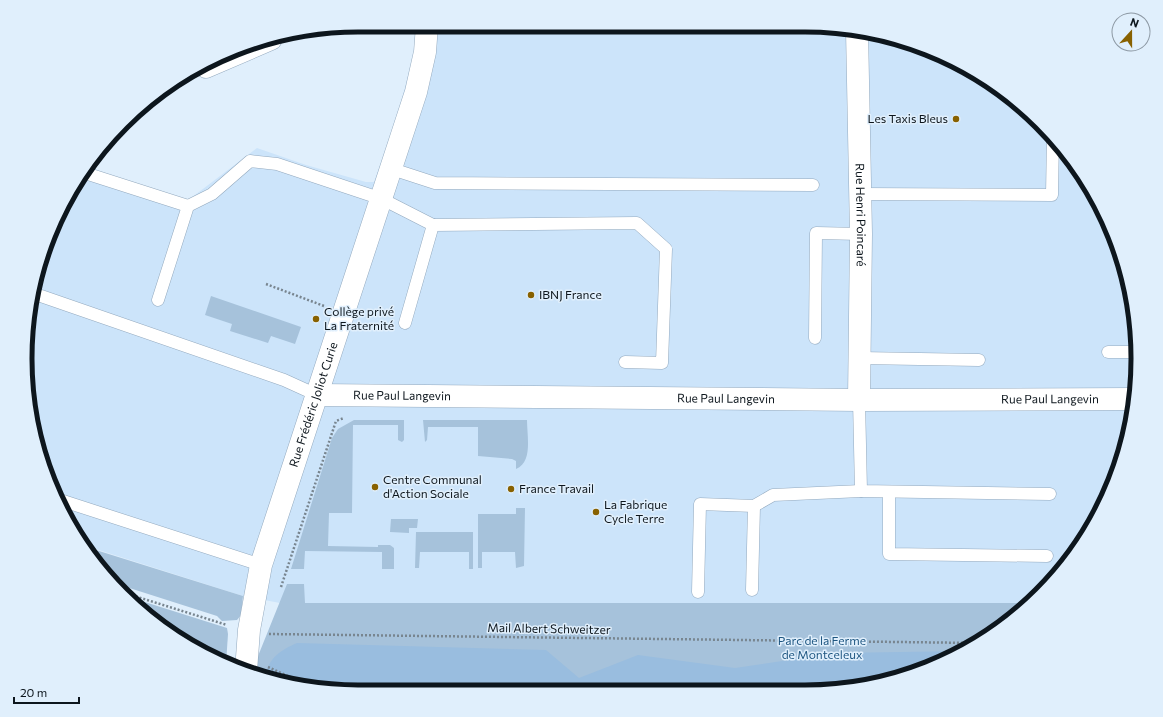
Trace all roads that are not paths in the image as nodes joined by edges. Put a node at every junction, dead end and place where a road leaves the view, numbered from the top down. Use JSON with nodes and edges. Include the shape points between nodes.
{"nodes":[{"id":1,"x":426,"y":32,"type":"edge"},
{"id":2,"x":858,"y":37,"type":"edge"},
{"id":3,"x":1053,"y":146,"type":"edge"},
{"id":4,"x":392,"y":169,"type":"junction"},
{"id":5,"x":89,"y":174,"type":"edge"},
{"id":6,"x":813,"y":185,"type":"dead end"},
{"id":7,"x":860,"y":194,"type":"junction"},
{"id":8,"x":382,"y":199,"type":"junction"},
{"id":9,"x":188,"y":206,"type":"junction"},
{"id":10,"x":433,"y":225,"type":"junction"},
{"id":11,"x":861,"y":234,"type":"junction"},
{"id":12,"x":38,"y":297,"type":"edge"},
{"id":13,"x":158,"y":300,"type":"dead end"},
{"id":14,"x":405,"y":323,"type":"dead end"},
{"id":15,"x":815,"y":338,"type":"dead end"},
{"id":16,"x":1108,"y":352,"type":"dead end"},
{"id":17,"x":1131,"y":352,"type":"edge"},
{"id":18,"x":860,"y":358,"type":"junction"},
{"id":19,"x":979,"y":360,"type":"dead end"},
{"id":20,"x":625,"y":362,"type":"dead end"},
{"id":21,"x":317,"y":395,"type":"junction"},
{"id":22,"x":859,"y":400,"type":"junction"},
{"id":23,"x":1128,"y":400,"type":"edge"},
{"id":24,"x":861,"y":491,"type":"junction"},
{"id":25,"x":889,"y":492,"type":"junction"},
{"id":26,"x":1050,"y":494,"type":"dead end"},
{"id":27,"x":65,"y":502,"type":"edge"},
{"id":28,"x":754,"y":506,"type":"junction"},
{"id":29,"x":1047,"y":556,"type":"dead end"},
{"id":30,"x":261,"y":565,"type":"junction"},
{"id":31,"x":752,"y":590,"type":"dead end"},
{"id":32,"x":698,"y":592,"type":"dead end"},
{"id":33,"x":246,"y":665,"type":"edge"}],
"edges":[{"from":1,"to":4,"type":"street","name":"Rue Frédéric Joliot Curie","via":[[416,92]]},
{"from":2,"to":7,"type":"street","name":"Rue Henri Poincaré"},
{"from":3,"to":7,"type":"lane","via":[[1052,195]]},
{"from":4,"to":6,"type":"lane","via":[[435,183]]},
{"from":4,"to":8,"type":"street","name":"Rue Frédéric Joliot Curie"},
{"from":5,"to":9,"type":"lane"},
{"from":7,"to":11,"type":"street","name":"Rue Henri Poincaré"},
{"from":8,"to":9,"type":"lane","via":[[277,164],[250,161],[212,194]]},
{"from":8,"to":10,"type":"lane"},
{"from":8,"to":21,"type":"street","name":"Rue Frédéric Joliot Curie"},
{"from":9,"to":13,"type":"lane"},
{"from":10,"to":14,"type":"lane"},
{"from":10,"to":20,"type":"lane","via":[[637,223],[666,249],[662,363]]},
{"from":11,"to":15,"type":"lane","via":[[816,233]]},
{"from":11,"to":18,"type":"street","name":"Rue Henri Poincaré"},
{"from":12,"to":21,"type":"lane","via":[[284,380]]},
{"from":16,"to":17,"type":"lane"},
{"from":18,"to":19,"type":"lane"},
{"from":18,"to":22,"type":"street","name":"Rue Henri Poincaré"},
{"from":21,"to":22,"type":"street","name":"Rue Paul Langevin"},
{"from":21,"to":30,"type":"street","name":"Rue Frédéric Joliot Curie"},
{"from":22,"to":23,"type":"street","name":"Rue Paul Langevin"},
{"from":22,"to":24,"type":"lane"},
{"from":24,"to":25,"type":"lane"},
{"from":24,"to":28,"type":"lane","via":[[773,495]]},
{"from":25,"to":26,"type":"lane"},
{"from":25,"to":29,"type":"lane","via":[[889,554]]},
{"from":27,"to":30,"type":"lane"},
{"from":28,"to":31,"type":"lane"},
{"from":28,"to":32,"type":"lane","via":[[700,504]]},
{"from":30,"to":33,"type":"street","name":"Rue Frédéric Joliot Curie","via":[[253,599]]}]}
